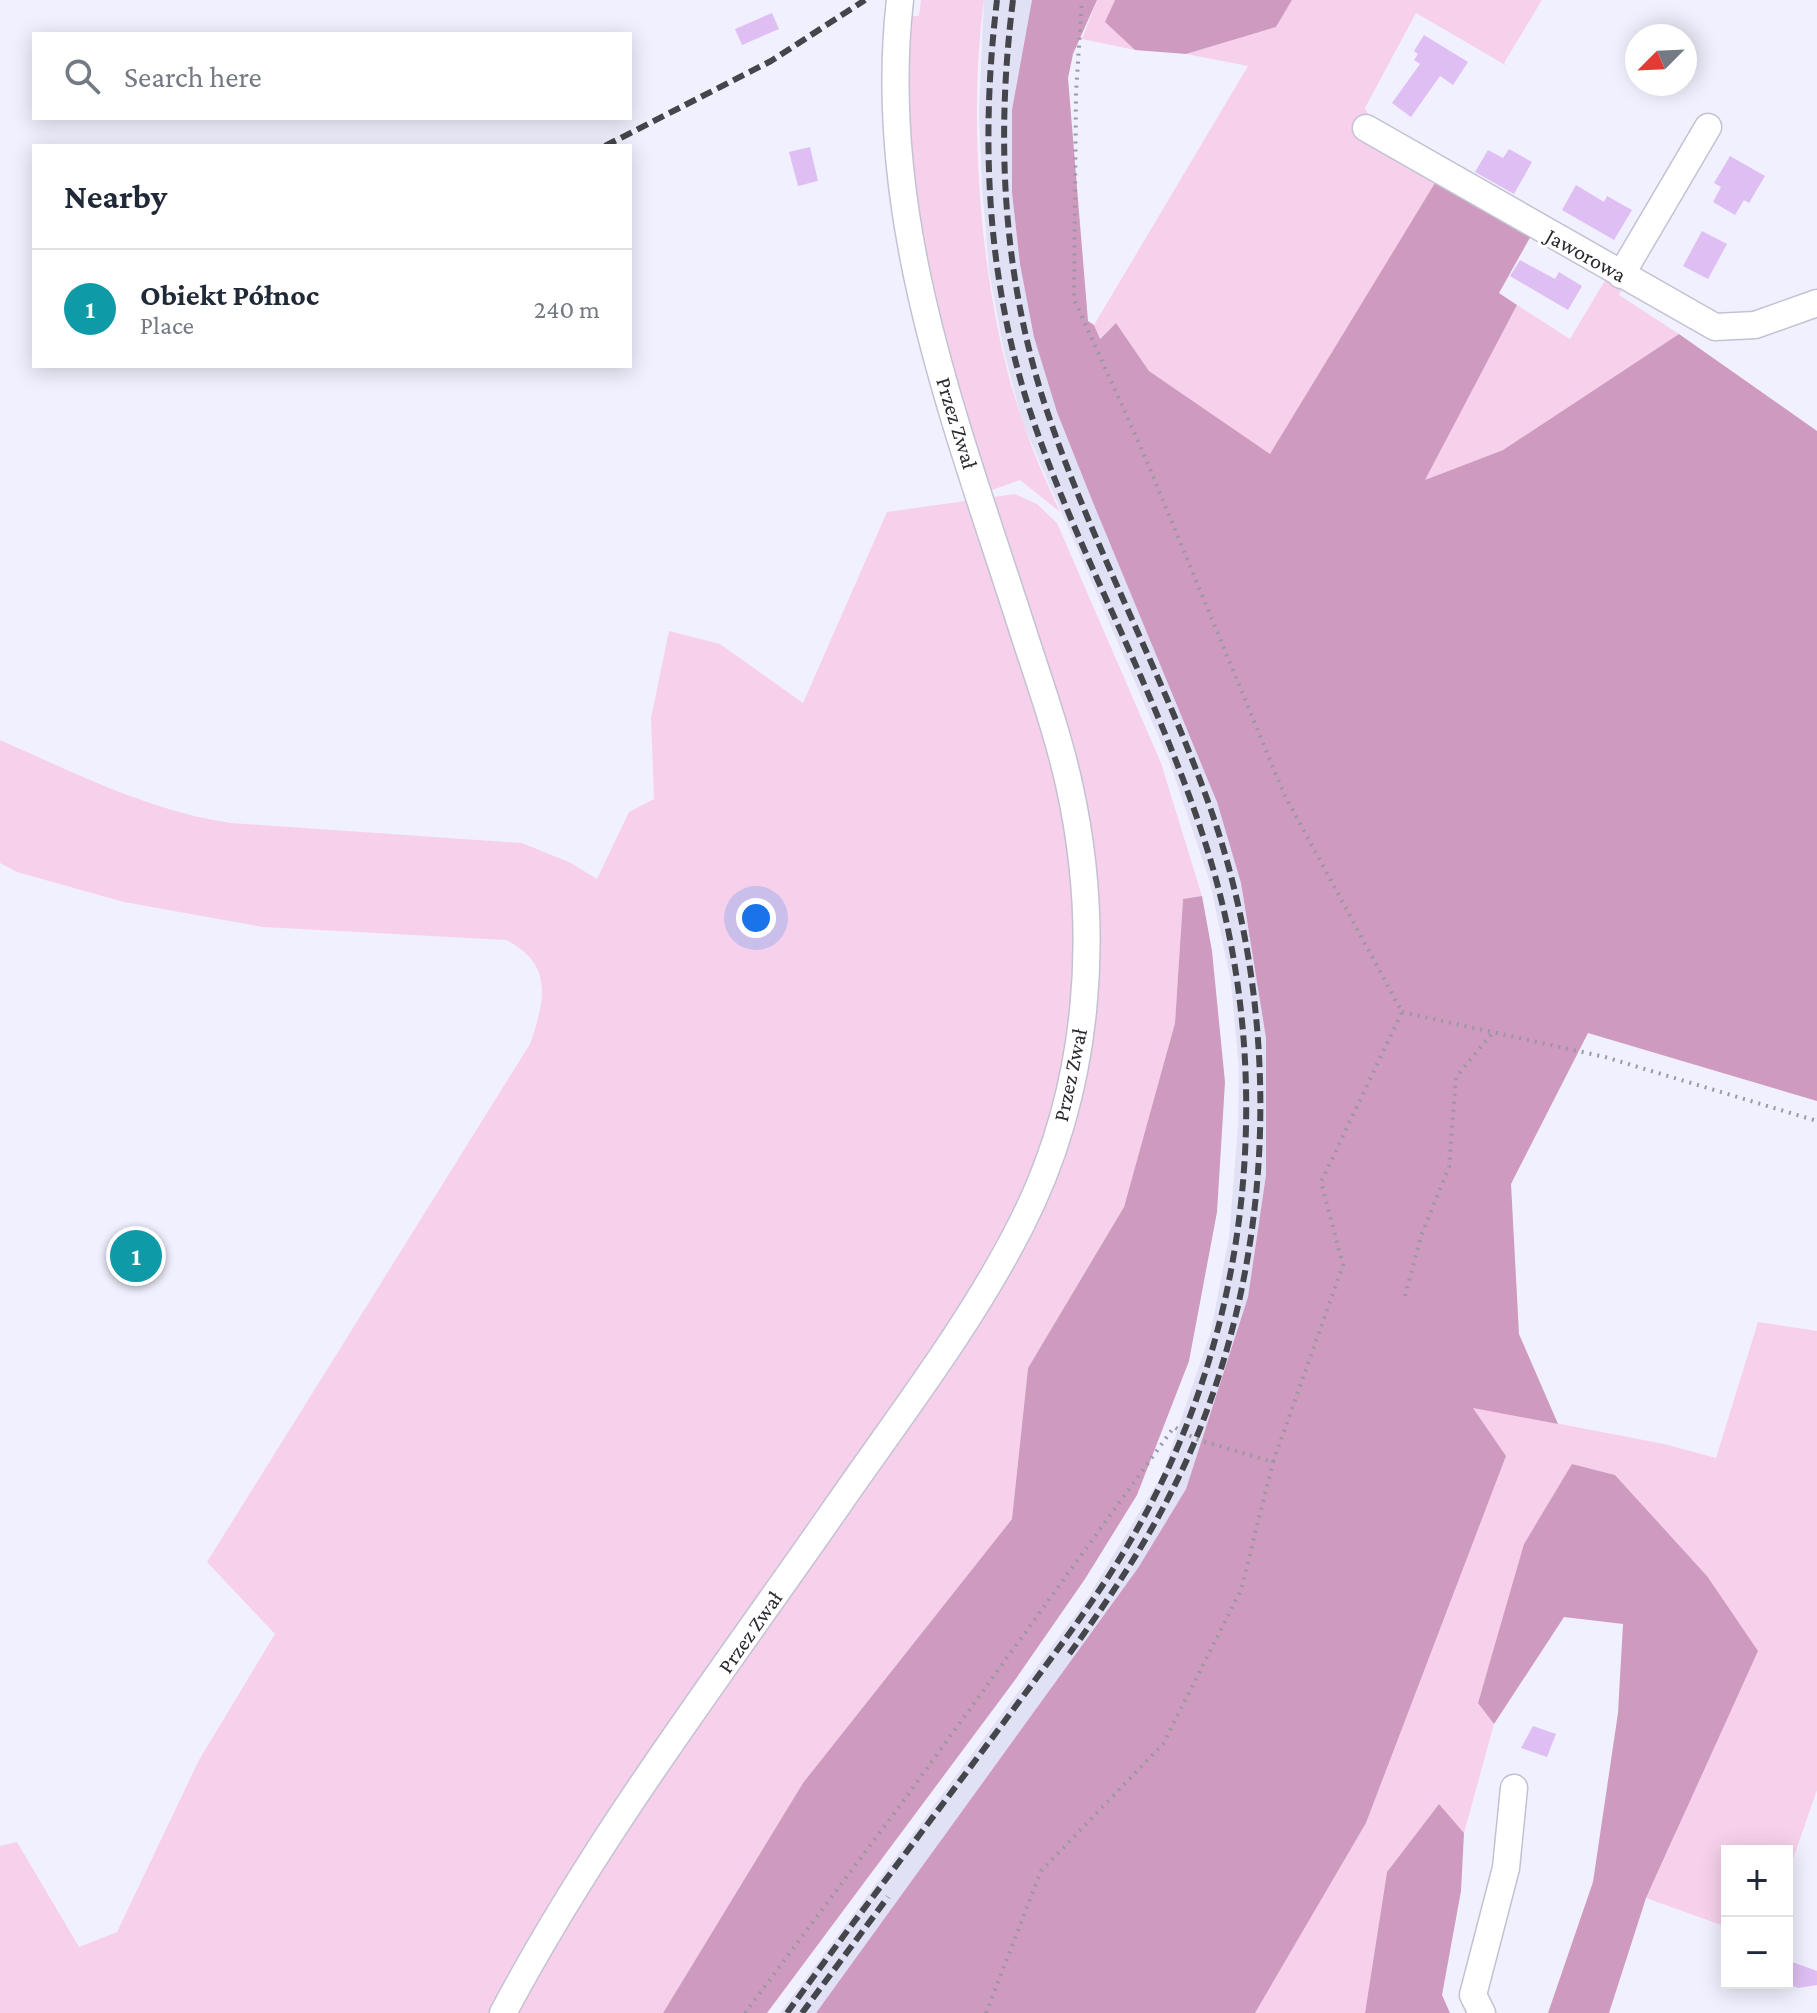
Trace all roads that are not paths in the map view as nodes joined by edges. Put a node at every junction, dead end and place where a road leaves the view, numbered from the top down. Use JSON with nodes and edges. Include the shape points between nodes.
{"nodes":[{"id":1,"x":900,"y":0,"type":"edge"},
{"id":2,"x":1708,"y":127,"type":"dead end"},
{"id":3,"x":1366,"y":128,"type":"dead end"},
{"id":4,"x":1621,"y":275,"type":"junction"},
{"id":5,"x":1817,"y":303,"type":"edge"},
{"id":6,"x":1514,"y":1788,"type":"dead end"},
{"id":7,"x":503,"y":2013,"type":"edge"},
{"id":8,"x":1482,"y":2013,"type":"edge"}],
"edges":[{"from":1,"to":7,"type":"street","name":"Przez Zwał","via":[[898,145],[915,276],[1061,754],[1081,848],[1087,962],[1075,1065],[1042,1178],[986,1289],[607,1836]]},
{"from":2,"to":4,"type":"street"},
{"from":3,"to":4,"type":"street","name":"Jaworowa"},
{"from":4,"to":5,"type":"street","name":"Jaworowa","via":[[1726,329],[1755,325]]},
{"from":6,"to":8,"type":"street","via":[[1506,1868],[1473,1995]]}]}
